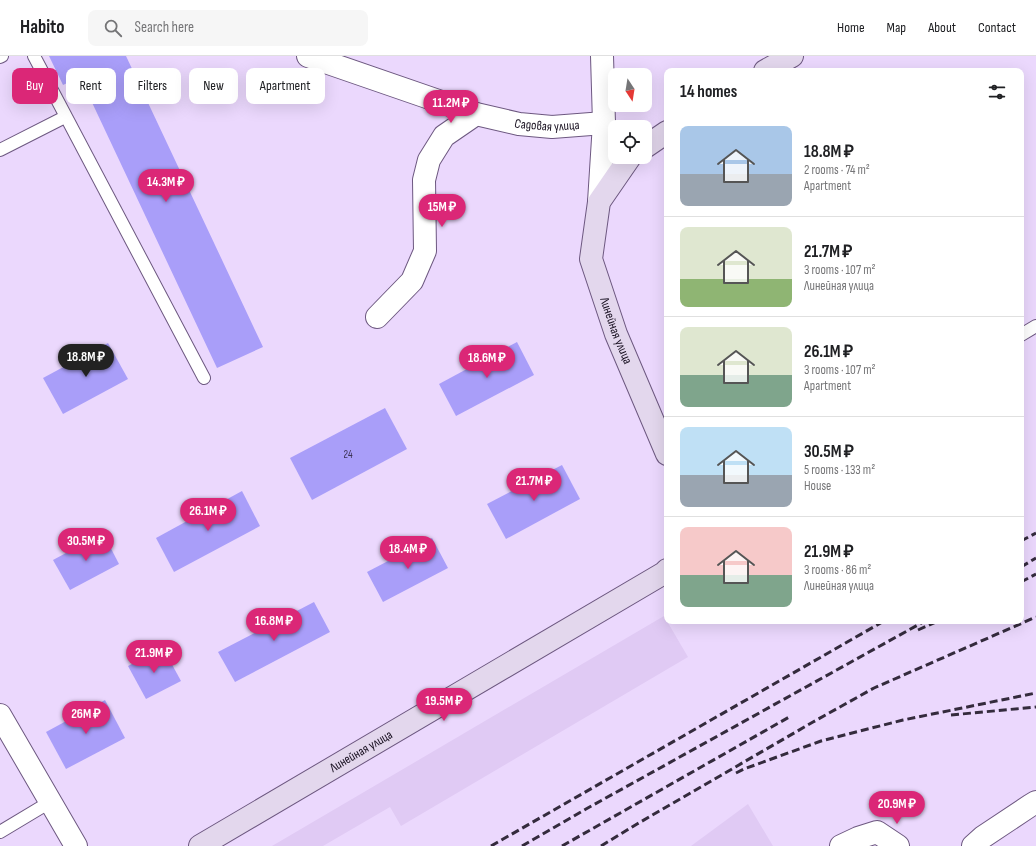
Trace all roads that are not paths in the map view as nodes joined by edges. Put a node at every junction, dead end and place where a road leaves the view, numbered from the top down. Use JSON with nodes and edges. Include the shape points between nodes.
{"nodes":[{"id":1,"x":34,"y":56,"type":"edge"},
{"id":2,"x":308,"y":56,"type":"edge"},
{"id":3,"x":602,"y":56,"type":"edge"},
{"id":4,"x":792,"y":56,"type":"edge"},
{"id":5,"x":769,"y":67,"type":"edge"},
{"id":6,"x":476,"y":114,"type":"junction"},
{"id":7,"x":65,"y":117,"type":"junction"},
{"id":8,"x":604,"y":123,"type":"junction"},
{"id":9,"x":664,"y":134,"type":"edge"},
{"id":10,"x":652,"y":142,"type":"edge"},
{"id":11,"x":0,"y":150,"type":"edge"},
{"id":12,"x":625,"y":164,"type":"edge"},
{"id":13,"x":600,"y":202,"type":"junction"},
{"id":14,"x":377,"y":317,"type":"dead end"},
{"id":15,"x":1036,"y":326,"type":"edge"},
{"id":16,"x":1024,"y":333,"type":"edge"},
{"id":17,"x":204,"y":378,"type":"dead end"},
{"id":18,"x":664,"y":447,"type":"edge"},
{"id":19,"x":664,"y":573,"type":"edge"},
{"id":20,"x":0,"y":715,"type":"edge"},
{"id":21,"x":50,"y":802,"type":"junction"},
{"id":22,"x":1036,"y":802,"type":"edge"},
{"id":23,"x":0,"y":832,"type":"edge"},
{"id":24,"x":76,"y":846,"type":"edge"},
{"id":25,"x":200,"y":846,"type":"edge"},
{"id":26,"x":841,"y":846,"type":"edge"},
{"id":27,"x":898,"y":846,"type":"edge"},
{"id":28,"x":973,"y":846,"type":"edge"}],
"edges":[{"from":1,"to":7,"type":"lane"},
{"from":2,"to":6,"type":"street","name":"Садовая улица"},
{"from":3,"to":8,"type":"street"},
{"from":4,"to":5,"type":"street"},
{"from":6,"to":8,"type":"street","name":"Садовая улица","via":[[519,124],[552,127]]},
{"from":6,"to":14,"type":"street","via":[[444,136],[429,160],[424,180],[425,251],[412,281]]},
{"from":7,"to":11,"type":"lane"},
{"from":7,"to":17,"type":"lane"},
{"from":8,"to":13,"type":"street"},
{"from":9,"to":10,"type":"street"},
{"from":12,"to":13,"type":"street"},
{"from":13,"to":18,"type":"street","name":"Линейная улица","via":[[591,259],[616,334]]},
{"from":15,"to":16,"type":"lane"},
{"from":19,"to":25,"type":"street","name":"Линейная улица"},
{"from":20,"to":21,"type":"street"},
{"from":21,"to":23,"type":"lane"},
{"from":21,"to":24,"type":"street"},
{"from":22,"to":28,"type":"street"},
{"from":26,"to":27,"type":"street","via":[[877,832]]}]}
